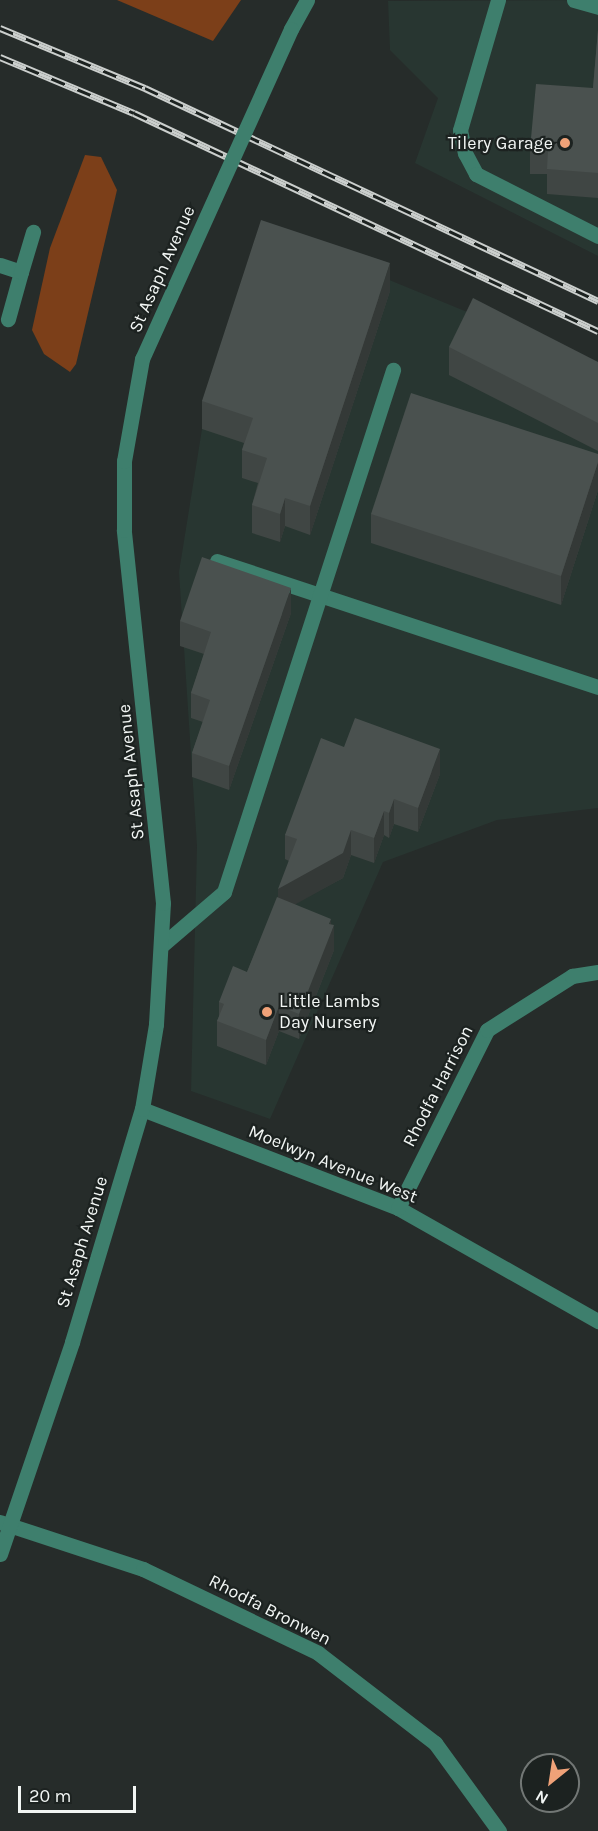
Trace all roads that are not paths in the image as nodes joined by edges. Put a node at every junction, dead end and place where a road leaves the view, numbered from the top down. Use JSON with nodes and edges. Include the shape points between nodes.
{"nodes":[{"id":1,"x":307,"y":0,"type":"edge"},
{"id":2,"x":498,"y":0,"type":"edge"},
{"id":3,"x":574,"y":0,"type":"edge"},
{"id":4,"x":598,"y":8,"type":"edge"},
{"id":5,"x":33,"y":232,"type":"dead end"},
{"id":6,"x":598,"y":236,"type":"edge"},
{"id":7,"x":0,"y":266,"type":"edge"},
{"id":8,"x":21,"y":272,"type":"junction"},
{"id":9,"x":8,"y":319,"type":"dead end"},
{"id":10,"x":393,"y":370,"type":"dead end"},
{"id":11,"x":217,"y":561,"type":"edge"},
{"id":12,"x":320,"y":593,"type":"junction"},
{"id":13,"x":598,"y":687,"type":"edge"},
{"id":14,"x":161,"y":946,"type":"junction"},
{"id":15,"x":598,"y":972,"type":"edge"},
{"id":16,"x":142,"y":1109,"type":"junction"},
{"id":17,"x":398,"y":1208,"type":"junction"},
{"id":18,"x":598,"y":1321,"type":"edge"},
{"id":19,"x":5,"y":1522,"type":"edge"},
{"id":20,"x":0,"y":1554,"type":"edge"},
{"id":21,"x":499,"y":1831,"type":"edge"}],
"edges":[{"from":1,"to":14,"type":"street","name":"St Asaph Avenue","bridge":true,"via":[[142,359],[124,461],[124,530],[162,892]]},
{"from":2,"to":6,"type":"street","via":[[460,130],[465,153],[476,174]]},
{"from":3,"to":4,"type":"street"},
{"from":5,"to":8,"type":"street"},
{"from":7,"to":8,"type":"street"},
{"from":8,"to":9,"type":"street"},
{"from":10,"to":12,"type":"street"},
{"from":11,"to":12,"type":"street"},
{"from":12,"to":13,"type":"street"},
{"from":12,"to":14,"type":"street","via":[[224,892]]},
{"from":14,"to":16,"type":"street","name":"St Asaph Avenue","via":[[156,1024]]},
{"from":15,"to":17,"type":"street","name":"Rhodfa Harrison","via":[[572,976],[487,1030]]},
{"from":16,"to":17,"type":"street","name":"Moelwyn Avenue West"},
{"from":16,"to":19,"type":"street","name":"St Asaph Avenue","via":[[72,1342]]},
{"from":17,"to":18,"type":"street","name":"Moelwyn Avenue West"},
{"from":19,"to":20,"type":"street","name":"St Asaph Avenue"},
{"from":19,"to":21,"type":"street","name":"Rhodfa Bronwen","via":[[143,1569],[318,1653],[435,1743]]}]}
